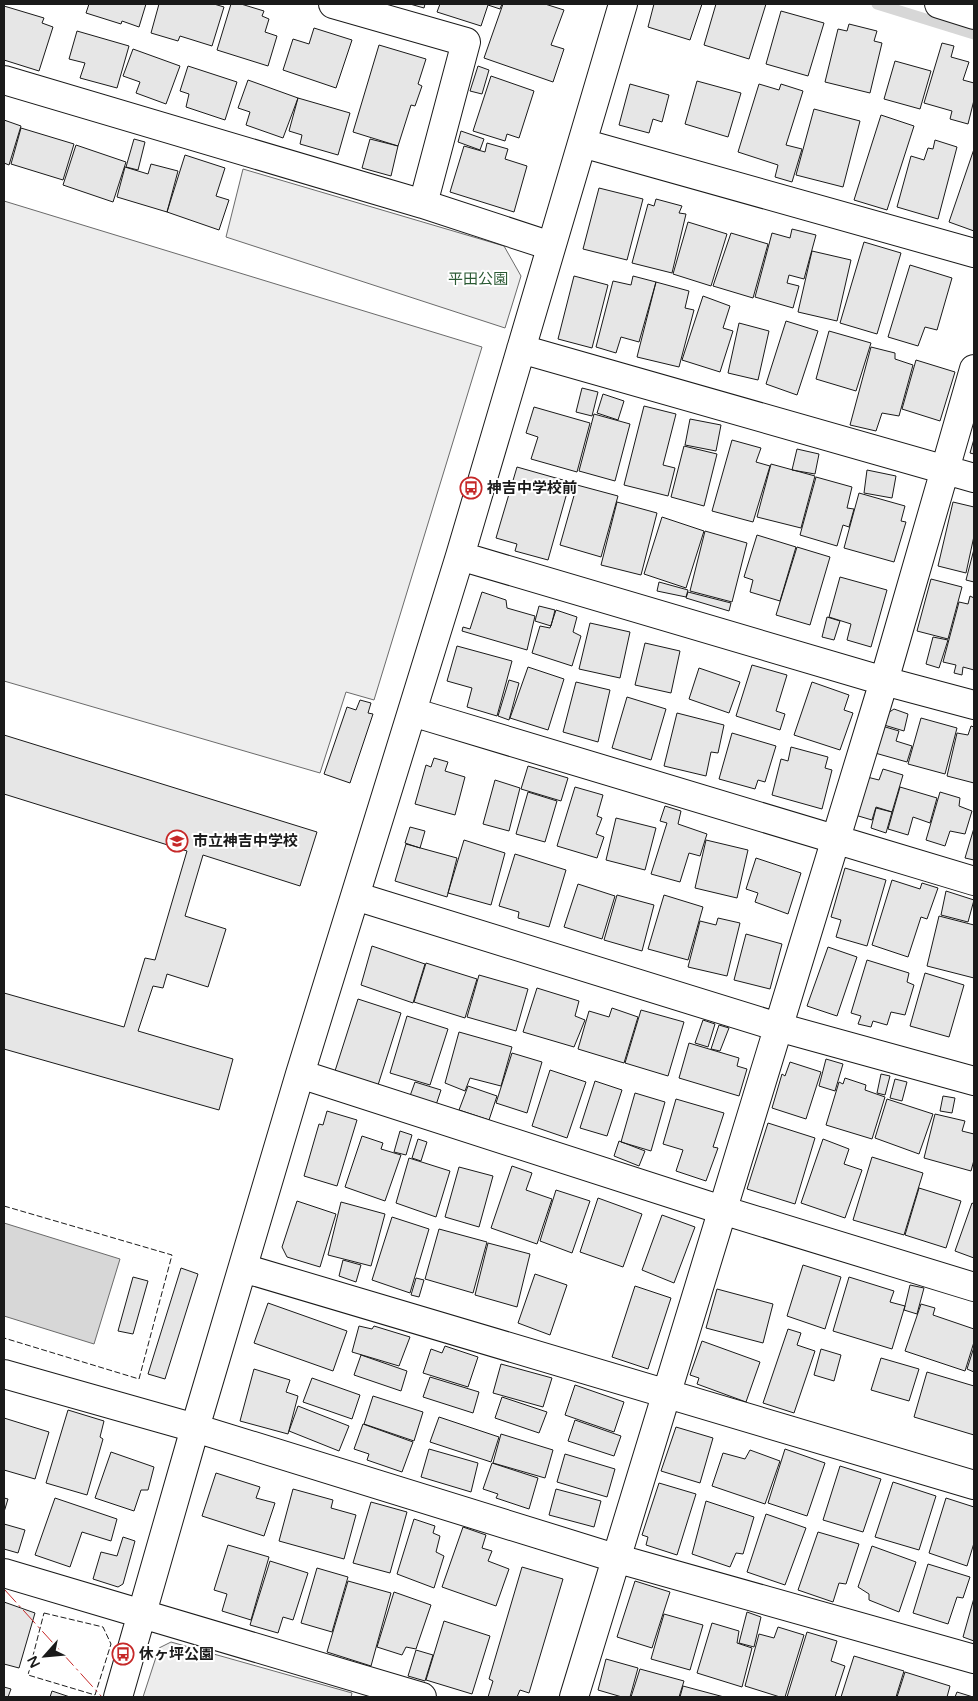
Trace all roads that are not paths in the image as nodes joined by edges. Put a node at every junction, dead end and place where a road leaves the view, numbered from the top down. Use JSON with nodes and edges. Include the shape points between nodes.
{"nodes":[{"id":1,"x":333,"y":4,"type":"edge"},
{"id":2,"x":623,"y":4,"type":"edge"},
{"id":3,"x":938,"y":4,"type":"edge"},
{"id":4,"x":974,"y":15,"type":"edge"},
{"id":5,"x":4,"y":80,"type":"edge"},
{"id":6,"x":582,"y":143,"type":"junction"},
{"id":7,"x":423,"y":204,"type":"junction"},
{"id":8,"x":552,"y":246,"type":"junction"},
{"id":9,"x":974,"y":253,"type":"edge"},
{"id":10,"x":521,"y":349,"type":"junction"},
{"id":11,"x":974,"y":369,"type":"edge"},
{"id":12,"x":945,"y":470,"type":"junction"},
{"id":13,"x":974,"y":478,"type":"edge"},
{"id":14,"x":460,"y":556,"type":"junction"},
{"id":15,"x":884,"y":681,"type":"junction"},
{"id":16,"x":974,"y":705,"type":"edge"},
{"id":17,"x":412,"y":712,"type":"junction"},
{"id":18,"x":834,"y":840,"type":"junction"},
{"id":19,"x":974,"y":881,"type":"edge"},
{"id":20,"x":355,"y":896,"type":"junction"},
{"id":21,"x":778,"y":1027,"type":"junction"},
{"id":22,"x":300,"y":1074,"type":"junction"},
{"id":23,"x":974,"y":1081,"type":"edge"},
{"id":24,"x":722,"y":1210,"type":"junction"},
{"id":25,"x":243,"y":1268,"type":"junction"},
{"id":26,"x":974,"y":1287,"type":"edge"},
{"id":27,"x":4,"y":1374,"type":"edge"},
{"id":28,"x":667,"y":1395,"type":"junction"},
{"id":29,"x":195,"y":1428,"type":"junction"},
{"id":30,"x":974,"y":1486,"type":"edge"},
{"id":31,"x":615,"y":1558,"type":"junction"},
{"id":32,"x":4,"y":1573,"type":"edge"},
{"id":33,"x":142,"y":1614,"type":"junction"},
{"id":34,"x":974,"y":1659,"type":"edge"},
{"id":35,"x":118,"y":1697,"type":"edge"},
{"id":36,"x":422,"y":1697,"type":"edge"},
{"id":37,"x":574,"y":1697,"type":"edge"}],
"edges":[{"from":1,"to":7,"type":"street","via":[[466,42]]},
{"from":2,"to":6,"type":"street"},
{"from":3,"to":4,"type":"street"},
{"from":5,"to":7,"type":"street"},
{"from":6,"to":8,"type":"street"},
{"from":6,"to":9,"type":"street"},
{"from":7,"to":8,"type":"street"},
{"from":8,"to":10,"type":"street"},
{"from":10,"to":12,"type":"street"},
{"from":10,"to":14,"type":"street"},
{"from":11,"to":12,"type":"street"},
{"from":12,"to":13,"type":"street"},
{"from":12,"to":15,"type":"street"},
{"from":14,"to":15,"type":"street"},
{"from":14,"to":17,"type":"street"},
{"from":15,"to":16,"type":"street"},
{"from":15,"to":18,"type":"street"},
{"from":17,"to":18,"type":"street"},
{"from":17,"to":20,"type":"street"},
{"from":18,"to":19,"type":"street"},
{"from":18,"to":21,"type":"street"},
{"from":20,"to":21,"type":"street"},
{"from":20,"to":22,"type":"street"},
{"from":21,"to":23,"type":"street"},
{"from":21,"to":24,"type":"street"},
{"from":22,"to":24,"type":"street"},
{"from":22,"to":25,"type":"street"},
{"from":24,"to":26,"type":"street"},
{"from":24,"to":28,"type":"street"},
{"from":25,"to":28,"type":"street"},
{"from":25,"to":29,"type":"street"},
{"from":27,"to":29,"type":"street"},
{"from":28,"to":30,"type":"street"},
{"from":28,"to":31,"type":"street"},
{"from":29,"to":31,"type":"street"},
{"from":29,"to":33,"type":"street"},
{"from":31,"to":34,"type":"street"},
{"from":31,"to":37,"type":"street"},
{"from":32,"to":33,"type":"street"},
{"from":33,"to":35,"type":"street"},
{"from":33,"to":36,"type":"street"}]}
